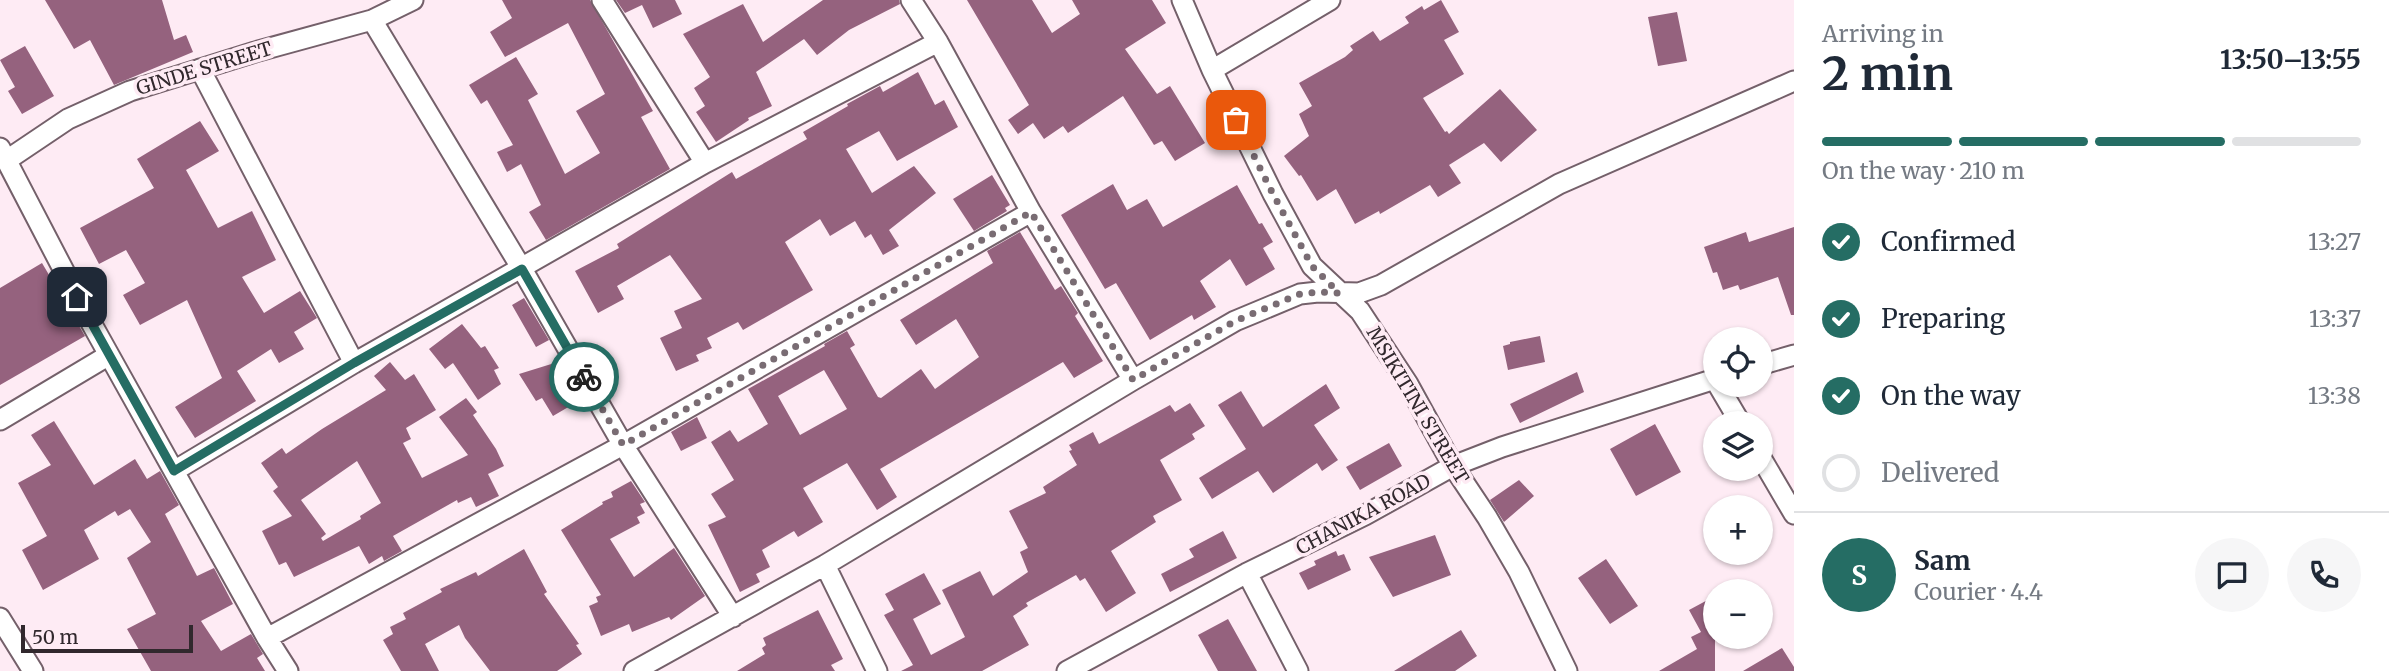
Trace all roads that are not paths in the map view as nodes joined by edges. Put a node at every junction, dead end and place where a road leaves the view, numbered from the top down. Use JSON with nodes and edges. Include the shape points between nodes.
{"nodes":[{"id":1,"x":413,"y":0,"type":"edge"},
{"id":2,"x":602,"y":0,"type":"edge"},
{"id":3,"x":911,"y":0,"type":"edge"},
{"id":4,"x":1182,"y":0,"type":"edge"},
{"id":5,"x":1330,"y":0,"type":"edge"},
{"id":6,"x":372,"y":20,"type":"junction"},
{"id":7,"x":938,"y":42,"type":"junction"},
{"id":8,"x":200,"y":69,"type":"junction"},
{"id":9,"x":1212,"y":70,"type":"junction"},
{"id":10,"x":1794,"y":81,"type":"edge"},
{"id":11,"x":3,"y":154,"type":"edge"},
{"id":12,"x":705,"y":163,"type":"junction"},
{"id":13,"x":1031,"y":212,"type":"junction"},
{"id":14,"x":522,"y":269,"type":"junction"},
{"id":15,"x":1339,"y":293,"type":"junction"},
{"id":16,"x":109,"y":355,"type":"junction"},
{"id":17,"x":1794,"y":355,"type":"edge"},
{"id":18,"x":1773,"y":361,"type":"edge"},
{"id":19,"x":354,"y":363,"type":"junction"},
{"id":20,"x":1133,"y":380,"type":"junction"},
{"id":21,"x":1703,"y":383,"type":"edge"},
{"id":22,"x":0,"y":420,"type":"edge"},
{"id":23,"x":623,"y":445,"type":"junction"},
{"id":24,"x":1453,"y":466,"type":"junction"},
{"id":25,"x":174,"y":471,"type":"junction"},
{"id":26,"x":1773,"y":478,"type":"edge"},
{"id":27,"x":1794,"y":514,"type":"edge"},
{"id":28,"x":825,"y":565,"type":"junction"},
{"id":29,"x":1247,"y":573,"type":"junction"},
{"id":30,"x":733,"y":617,"type":"junction"},
{"id":31,"x":0,"y":618,"type":"edge"},
{"id":32,"x":267,"y":638,"type":"junction"},
{"id":33,"x":33,"y":671,"type":"edge"},
{"id":34,"x":288,"y":671,"type":"edge"},
{"id":35,"x":634,"y":671,"type":"edge"},
{"id":36,"x":877,"y":671,"type":"edge"},
{"id":37,"x":1067,"y":671,"type":"edge"},
{"id":38,"x":1298,"y":671,"type":"edge"},
{"id":39,"x":1567,"y":671,"type":"edge"}],
"edges":[{"from":1,"to":6,"type":"street","name":"GINDE STREET"},
{"from":2,"to":12,"type":"street"},
{"from":3,"to":7,"type":"street"},
{"from":4,"to":9,"type":"street","name":"MSIKITINI STREET"},
{"from":5,"to":9,"type":"street"},
{"from":6,"to":8,"type":"street","name":"GINDE STREET"},
{"from":6,"to":14,"type":"street"},
{"from":7,"to":12,"type":"street"},
{"from":7,"to":13,"type":"street"},
{"from":8,"to":11,"type":"street","name":"GINDE STREET","via":[[131,91]]},
{"from":8,"to":19,"type":"street"},
{"from":9,"to":15,"type":"street","name":"MSIKITINI STREET","via":[[1312,266]]},
{"from":10,"to":15,"type":"street","via":[[1559,184],[1381,285],[1359,293]]},
{"from":11,"to":16,"type":"street"},
{"from":12,"to":14,"type":"street"},
{"from":13,"to":20,"type":"street"},
{"from":13,"to":23,"type":"street"},
{"from":14,"to":19,"type":"street"},
{"from":14,"to":23,"type":"street"},
{"from":15,"to":20,"type":"street","via":[[1300,294],[1235,321]]},
{"from":15,"to":24,"type":"street","name":"MSIKITINI STREET","via":[[1371,327]]},
{"from":16,"to":22,"type":"street"},
{"from":16,"to":25,"type":"street"},
{"from":17,"to":18,"type":"street"},
{"from":19,"to":25,"type":"street"},
{"from":20,"to":28,"type":"street"},
{"from":21,"to":24,"type":"street","name":"CHANIKA ROAD"},
{"from":23,"to":30,"type":"street"},
{"from":23,"to":32,"type":"street"},
{"from":24,"to":29,"type":"street","name":"CHANIKA ROAD"},
{"from":24,"to":39,"type":"street","name":"MSIKITINI STREET","via":[[1519,572]]},
{"from":25,"to":32,"type":"street"},
{"from":26,"to":27,"type":"street"},
{"from":28,"to":30,"type":"street"},
{"from":28,"to":36,"type":"street"},
{"from":29,"to":37,"type":"street","name":"CHANIKA ROAD"},
{"from":29,"to":38,"type":"street"},
{"from":30,"to":35,"type":"street"},
{"from":31,"to":33,"type":"street"},
{"from":32,"to":34,"type":"street"}]}
